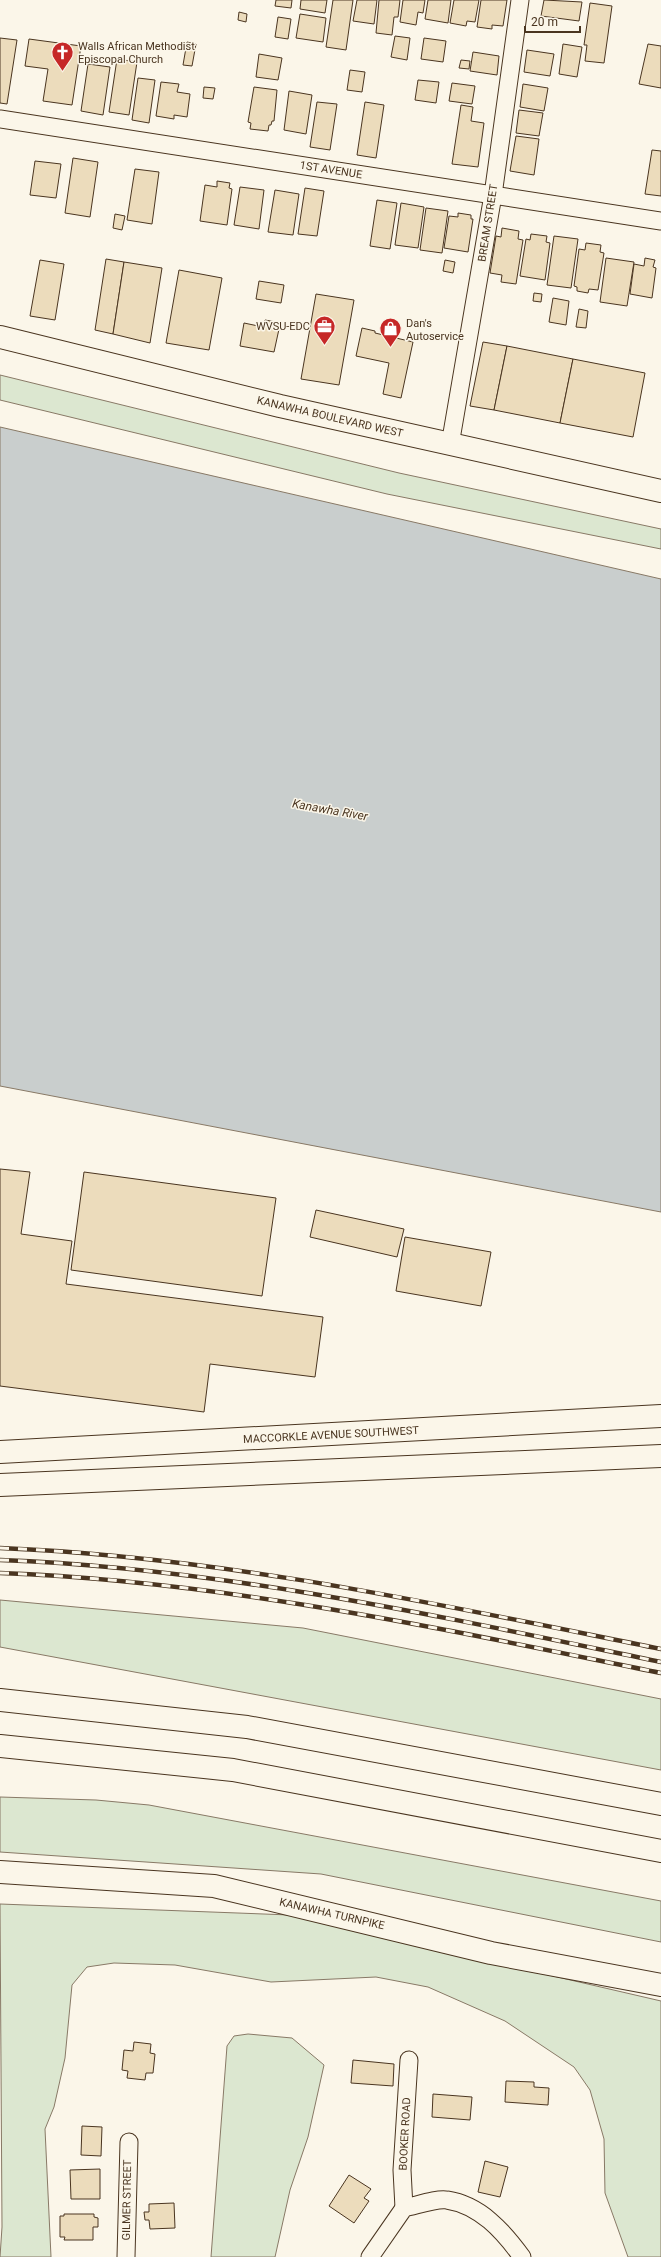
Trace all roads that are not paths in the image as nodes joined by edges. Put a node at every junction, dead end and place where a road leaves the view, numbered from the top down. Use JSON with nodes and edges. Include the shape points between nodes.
{"nodes":[{"id":1,"x":520,"y":0,"type":"edge"},
{"id":2,"x":0,"y":119,"type":"edge"},
{"id":3,"x":493,"y":195,"type":"junction"},
{"id":4,"x":661,"y":221,"type":"edge"},
{"id":5,"x":0,"y":337,"type":"edge"},
{"id":6,"x":450,"y":445,"type":"junction"},
{"id":7,"x":661,"y":491,"type":"edge"},
{"id":8,"x":661,"y":1416,"type":"edge"},
{"id":9,"x":0,"y":1452,"type":"edge"},
{"id":10,"x":661,"y":1456,"type":"edge"},
{"id":11,"x":0,"y":1485,"type":"edge"},
{"id":12,"x":0,"y":1700,"type":"edge"},
{"id":13,"x":0,"y":1746,"type":"edge"},
{"id":14,"x":661,"y":1804,"type":"edge"},
{"id":15,"x":661,"y":1851,"type":"edge"},
{"id":16,"x":0,"y":1872,"type":"edge"},
{"id":17,"x":661,"y":1985,"type":"edge"},
{"id":18,"x":409,"y":2060,"type":"dead end"},
{"id":19,"x":129,"y":2142,"type":"dead end"},
{"id":20,"x":404,"y":2208,"type":"junction"},
{"id":21,"x":126,"y":2257,"type":"edge"},
{"id":22,"x":370,"y":2257,"type":"edge"},
{"id":23,"x":522,"y":2257,"type":"edge"}],
"edges":[{"from":1,"to":3,"type":"street","name":"BREAM STREET"},
{"from":2,"to":3,"type":"street","name":"1ST AVENUE"},
{"from":3,"to":4,"type":"street","name":"1ST AVENUE"},
{"from":3,"to":6,"type":"street","name":"BREAM STREET"},
{"from":5,"to":6,"type":"main road","name":"KANAWHA BOULEVARD WEST"},
{"from":6,"to":7,"type":"main road","name":"KANAWHA BOULEVARD WEST"},
{"from":8,"to":9,"type":"main road","name":"MACCORKLE AVENUE SOUTHWEST"},
{"from":10,"to":11,"type":"main road"},
{"from":12,"to":14,"type":"main road","via":[[247,1727]]},
{"from":13,"to":15,"type":"main road","via":[[233,1770]]},
{"from":16,"to":17,"type":"main road","name":"KANAWHA TURNPIKE","via":[[214,1886],[492,1953]]},
{"from":18,"to":20,"type":"street","name":"BOOKER ROAD","via":[[402,2170]]},
{"from":19,"to":21,"type":"street","name":"GILMER STREET"},
{"from":20,"to":22,"type":"street"},
{"from":20,"to":23,"type":"street","via":[[446,2199],[479,2211],[508,2238]]}]}
